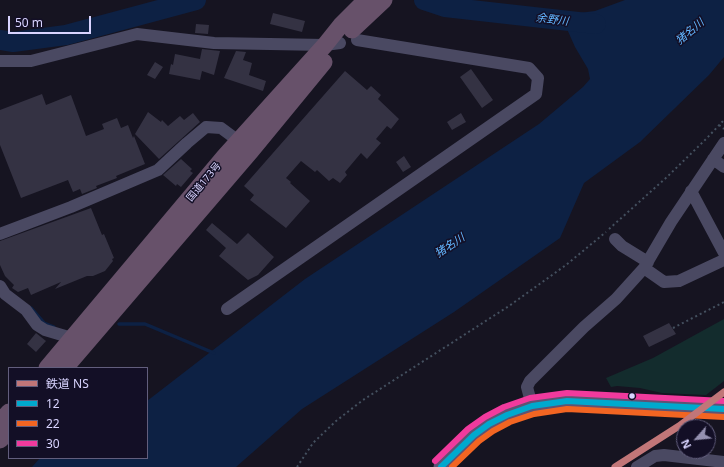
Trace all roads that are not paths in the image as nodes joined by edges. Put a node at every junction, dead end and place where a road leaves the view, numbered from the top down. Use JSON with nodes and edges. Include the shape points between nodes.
{"nodes":[{"id":1,"x":366,"y":0,"type":"edge"},
{"id":2,"x":384,"y":0,"type":"edge"},
{"id":3,"x":350,"y":32,"type":"junction"},
{"id":4,"x":332,"y":44,"type":"junction"},
{"id":5,"x":0,"y":61,"type":"edge"},
{"id":6,"x":722,"y":137,"type":"edge"},
{"id":7,"x":245,"y":146,"type":"junction"},
{"id":8,"x":713,"y":159,"type":"junction"},
{"id":9,"x":724,"y":167,"type":"edge"},
{"id":10,"x":691,"y":191,"type":"junction"},
{"id":11,"x":0,"y":234,"type":"edge"},
{"id":12,"x":615,"y":239,"type":"dead end"},
{"id":13,"x":724,"y":253,"type":"edge"},
{"id":14,"x":724,"y":260,"type":"edge"},
{"id":15,"x":646,"y":265,"type":"junction"},
{"id":16,"x":0,"y":286,"type":"edge"},
{"id":17,"x":227,"y":309,"type":"dead end"},
{"id":18,"x":72,"y":338,"type":"junction"},
{"id":19,"x":48,"y":367,"type":"edge"},
{"id":20,"x":66,"y":367,"type":"edge"},
{"id":21,"x":532,"y":406,"type":"junction"},
{"id":22,"x":724,"y":409,"type":"edge"},
{"id":23,"x":8,"y":413,"type":"edge"},
{"id":24,"x":0,"y":422,"type":"edge"},
{"id":25,"x":8,"y":432,"type":"edge"},
{"id":26,"x":0,"y":440,"type":"edge"},
{"id":27,"x":724,"y":462,"type":"edge"},
{"id":28,"x":644,"y":465,"type":"edge"},
{"id":29,"x":441,"y":467,"type":"edge"}],
"edges":[{"from":1,"to":3,"type":"highway","name":"国道173号"},
{"from":2,"to":3,"type":"highway","name":"国道173号"},
{"from":3,"to":4,"type":"highway","name":"国道173号"},
{"from":3,"to":17,"type":"street","via":[[529,68],[538,78],[536,94]]},
{"from":4,"to":5,"type":"street","via":[[214,43],[137,34],[31,61]]},
{"from":4,"to":7,"type":"highway","name":"国道173号"},
{"from":6,"to":8,"type":"street"},
{"from":7,"to":11,"type":"street","via":[[221,128],[206,127],[158,170]]},
{"from":7,"to":18,"type":"highway","name":"国道173号"},
{"from":7,"to":20,"type":"highway","name":"国道173号"},
{"from":8,"to":9,"type":"street"},
{"from":8,"to":10,"type":"street"},
{"from":10,"to":13,"type":"street"},
{"from":10,"to":15,"type":"street"},
{"from":12,"to":15,"type":"street"},
{"from":14,"to":15,"type":"street","via":[[678,281],[664,282]]},
{"from":15,"to":21,"type":"street","via":[[616,299],[530,381],[527,387]]},
{"from":16,"to":18,"type":"street","via":[[5,294],[26,310],[37,325]]},
{"from":18,"to":19,"type":"highway","name":"国道173号"},
{"from":21,"to":22,"type":"main road","via":[[567,401]]},
{"from":21,"to":29,"type":"main road","via":[[489,424]]},
{"from":23,"to":24,"type":"highway"},
{"from":25,"to":26,"type":"highway"},
{"from":27,"to":28,"type":"street","via":[[664,455],[654,456]]}]}
